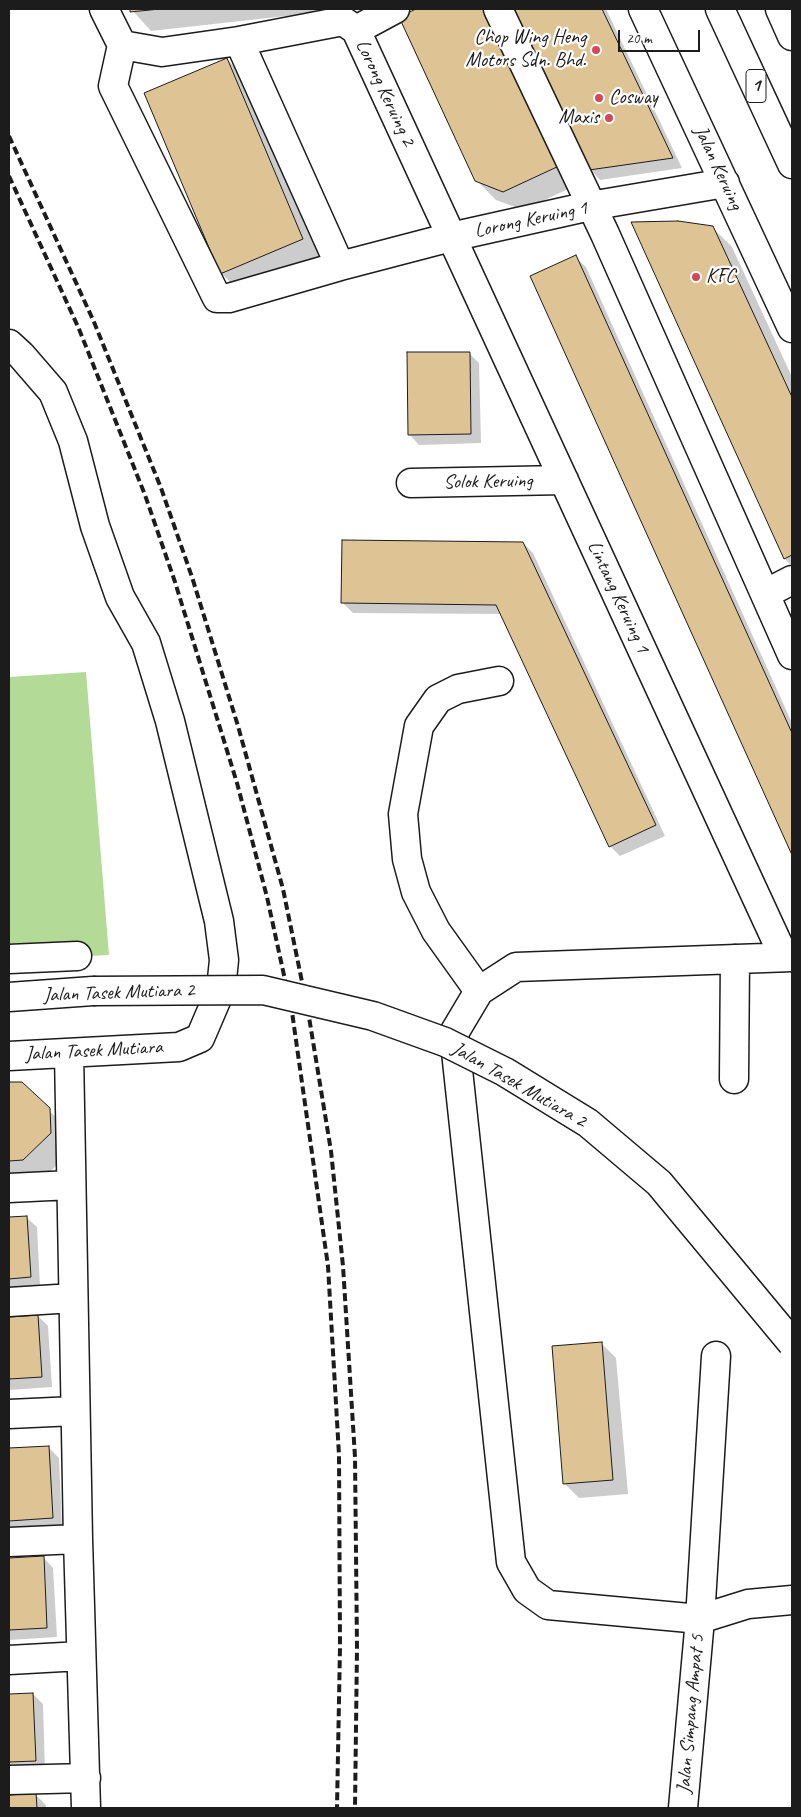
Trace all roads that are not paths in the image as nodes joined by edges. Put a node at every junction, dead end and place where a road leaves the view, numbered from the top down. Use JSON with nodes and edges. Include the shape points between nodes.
{"nodes":[{"id":1,"x":104,"y":9,"type":"edge"},
{"id":2,"x":395,"y":9,"type":"edge"},
{"id":3,"x":498,"y":9,"type":"edge"},
{"id":4,"x":643,"y":9,"type":"edge"},
{"id":5,"x":720,"y":9,"type":"edge"},
{"id":6,"x":780,"y":9,"type":"edge"},
{"id":7,"x":356,"y":30,"type":"junction"},
{"id":8,"x":792,"y":36,"type":"edge"},
{"id":9,"x":239,"y":41,"type":"junction"},
{"id":10,"x":122,"y":45,"type":"junction"},
{"id":11,"x":792,"y":164,"type":"edge"},
{"id":12,"x":725,"y":183,"type":"junction"},
{"id":13,"x":590,"y":206,"type":"junction"},
{"id":14,"x":451,"y":237,"type":"junction"},
{"id":15,"x":340,"y":266,"type":"junction"},
{"id":16,"x":792,"y":328,"type":"edge"},
{"id":17,"x":9,"y":344,"type":"edge"},
{"id":18,"x":564,"y":480,"type":"junction"},
{"id":19,"x":411,"y":483,"type":"dead end"},
{"id":20,"x":792,"y":580,"type":"edge"},
{"id":21,"x":765,"y":594,"type":"junction"},
{"id":22,"x":792,"y":655,"type":"edge"},
{"id":23,"x":499,"y":681,"type":"dead end"},
{"id":24,"x":77,"y":956,"type":"dead end"},
{"id":25,"x":788,"y":957,"type":"edge"},
{"id":26,"x":9,"y":959,"type":"edge"},
{"id":27,"x":735,"y":959,"type":"junction"},
{"id":28,"x":479,"y":991,"type":"junction"},
{"id":29,"x":9,"y":997,"type":"edge"},
{"id":30,"x":69,"y":1053,"type":"junction"},
{"id":31,"x":9,"y":1056,"type":"edge"},
{"id":32,"x":734,"y":1079,"type":"dead end"},
{"id":33,"x":71,"y":1185,"type":"junction"},
{"id":34,"x":9,"y":1188,"type":"edge"},
{"id":35,"x":73,"y":1298,"type":"junction"},
{"id":36,"x":9,"y":1302,"type":"edge"},
{"id":37,"x":792,"y":1343,"type":"edge"},
{"id":38,"x":716,"y":1356,"type":"dead end"},
{"id":39,"x":75,"y":1411,"type":"junction"},
{"id":40,"x":9,"y":1414,"type":"edge"},
{"id":41,"x":78,"y":1539,"type":"junction"},
{"id":42,"x":9,"y":1542,"type":"edge"},
{"id":43,"x":792,"y":1600,"type":"edge"},
{"id":44,"x":700,"y":1620,"type":"junction"},
{"id":45,"x":81,"y":1656,"type":"junction"},
{"id":46,"x":9,"y":1660,"type":"edge"},
{"id":47,"x":86,"y":1778,"type":"junction"},
{"id":48,"x":9,"y":1780,"type":"edge"},
{"id":49,"x":86,"y":1808,"type":"edge"},
{"id":50,"x":683,"y":1808,"type":"edge"}],
"edges":[{"from":1,"to":10,"type":"main road"},
{"from":2,"to":7,"type":"main road"},
{"from":3,"to":13,"type":"main road"},
{"from":4,"to":12,"type":"main road","name":"Jalan Keruing"},
{"from":5,"to":11,"type":"main road","number":"1"},
{"from":6,"to":8,"type":"main road"},
{"from":7,"to":9,"type":"main road","name":"Lorong Keruing 2","via":[[343,21]]},
{"from":7,"to":14,"type":"main road","name":"Lorong Keruing 2"},
{"from":9,"to":10,"type":"main road","name":"Lorong Keruing 2","via":[[162,52]]},
{"from":9,"to":15,"type":"main road"},
{"from":10,"to":15,"type":"main road","name":"Lorong Keruing 1","via":[[113,86],[217,298],[229,298]]},
{"from":12,"to":13,"type":"main road","name":"Lorong Keruing 1"},
{"from":12,"to":16,"type":"main road","name":"Jalan Keruing"},
{"from":13,"to":14,"type":"main road","name":"Lorong Keruing 1"},
{"from":13,"to":21,"type":"main road"},
{"from":14,"to":15,"type":"main road","name":"Lorong Keruing 1"},
{"from":14,"to":18,"type":"main road","name":"Lintang Keruing 1"},
{"from":17,"to":30,"type":"main road","name":"Jalan Tasek Mutiara","via":[[53,392],[74,441],[95,526],[120,597],[146,643],[170,721],[216,912],[224,960],[221,989],[200,1038],[179,1047]]},
{"from":18,"to":19,"type":"main road","name":"Solok Keruing"},
{"from":18,"to":25,"type":"main road","name":"Lintang Keruing 1"},
{"from":20,"to":21,"type":"main road"},
{"from":21,"to":22,"type":"main road"},
{"from":23,"to":28,"type":"main road","via":[[458,689],[438,699],[419,726],[403,814],[407,859],[416,892],[436,931]]},
{"from":24,"to":26,"type":"main road"},
{"from":25,"to":27,"type":"main road"},
{"from":27,"to":28,"type":"main road","via":[[516,967]]},
{"from":27,"to":32,"type":"main road"},
{"from":28,"to":44,"type":"main road","via":[[454,1033],[511,1562],[527,1590],[548,1605]]},
{"from":29,"to":37,"type":"main road","name":"Jalan Tasek Mutiara 2","bridge":true,"via":[[94,991],[263,990],[373,1016],[445,1042],[497,1068],[588,1123],[659,1183]]},
{"from":30,"to":31,"type":"main road","name":"Jalan Tasek Mutiara"},
{"from":30,"to":33,"type":"main road"},
{"from":33,"to":34,"type":"main road"},
{"from":33,"to":35,"type":"main road"},
{"from":35,"to":36,"type":"main road"},
{"from":35,"to":39,"type":"main road"},
{"from":38,"to":44,"type":"main road","name":"Jalan Simpang Ampat 5"},
{"from":39,"to":40,"type":"main road"},
{"from":39,"to":41,"type":"main road"},
{"from":41,"to":42,"type":"main road"},
{"from":41,"to":45,"type":"main road"},
{"from":43,"to":44,"type":"main road","via":[[748,1604]]},
{"from":44,"to":50,"type":"main road","name":"Jalan Simpang Ampat 5"},
{"from":45,"to":46,"type":"main road"},
{"from":45,"to":47,"type":"main road"},
{"from":47,"to":48,"type":"main road"},
{"from":47,"to":49,"type":"main road"}]}
